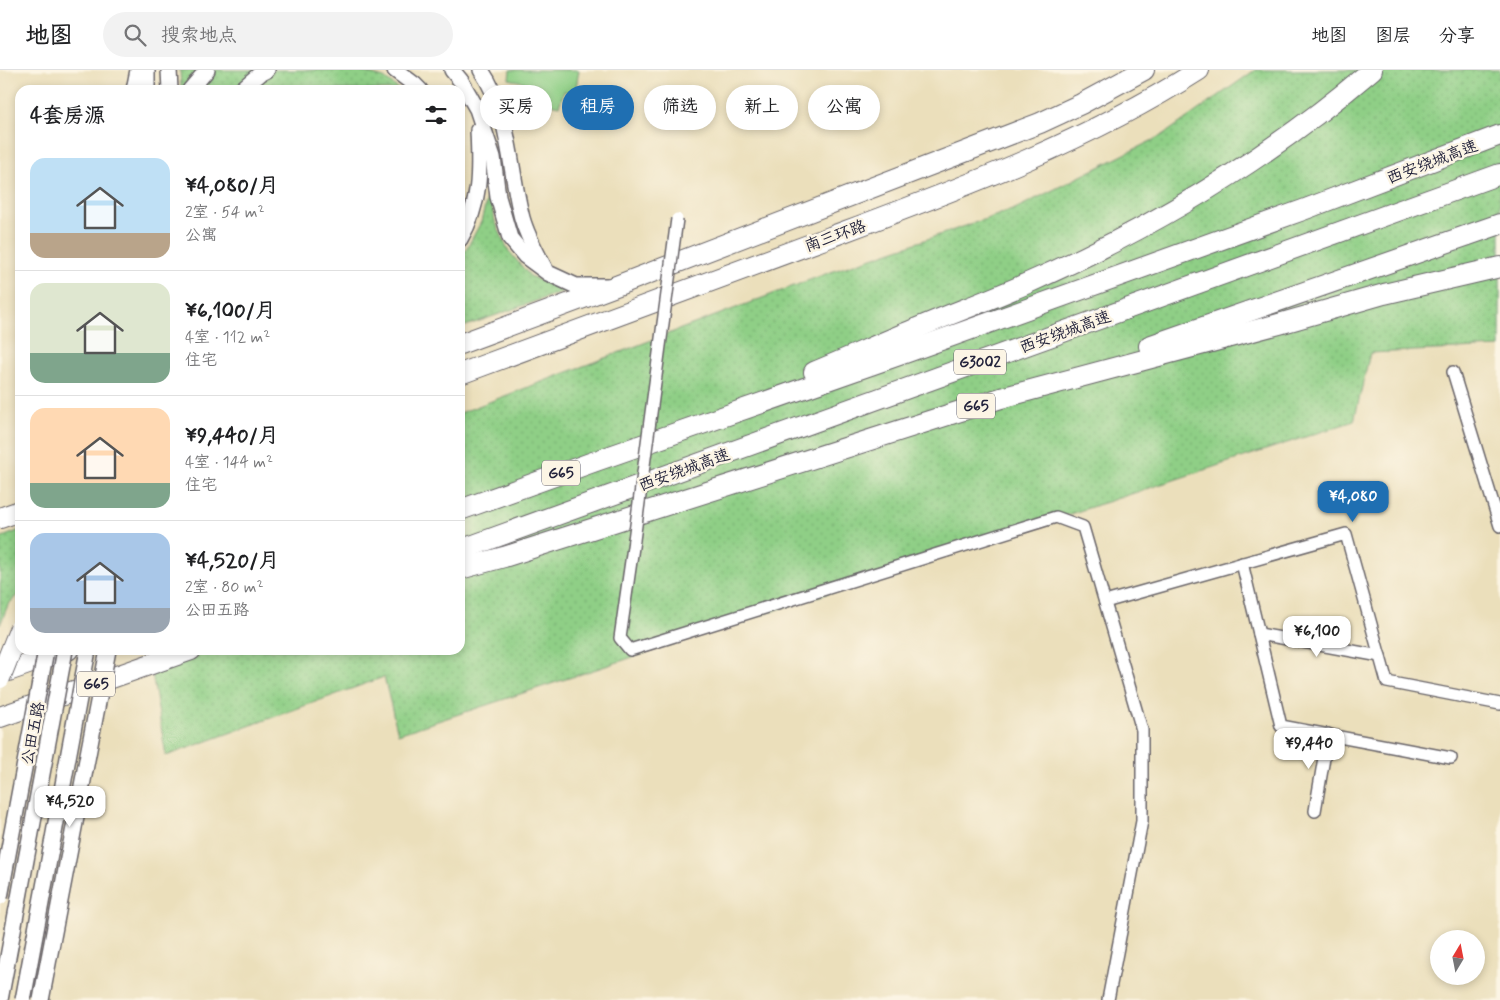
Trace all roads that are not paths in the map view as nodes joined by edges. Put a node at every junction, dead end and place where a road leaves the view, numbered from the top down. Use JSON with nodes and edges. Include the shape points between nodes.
{"nodes":[{"id":1,"x":138,"y":70,"type":"edge"},
{"id":2,"x":147,"y":70,"type":"edge"},
{"id":3,"x":169,"y":70,"type":"edge"},
{"id":4,"x":207,"y":70,"type":"edge"},
{"id":5,"x":267,"y":70,"type":"edge"},
{"id":6,"x":395,"y":70,"type":"edge"},
{"id":7,"x":452,"y":70,"type":"edge"},
{"id":8,"x":481,"y":70,"type":"edge"},
{"id":9,"x":1144,"y":70,"type":"edge"},
{"id":10,"x":1199,"y":70,"type":"edge"},
{"id":11,"x":1372,"y":70,"type":"edge"},
{"id":12,"x":135,"y":85,"type":"edge"},
{"id":13,"x":147,"y":85,"type":"edge"},
{"id":14,"x":170,"y":85,"type":"edge"},
{"id":15,"x":194,"y":85,"type":"edge"},
{"id":16,"x":247,"y":85,"type":"edge"},
{"id":17,"x":415,"y":85,"type":"edge"},
{"id":18,"x":463,"y":85,"type":"edge"},
{"id":19,"x":465,"y":88,"type":"edge"},
{"id":20,"x":477,"y":109,"type":"junction"},
{"id":21,"x":1500,"y":136,"type":"edge"},
{"id":22,"x":1500,"y":174,"type":"edge"},
{"id":23,"x":677,"y":219,"type":"dead end"},
{"id":24,"x":1500,"y":224,"type":"edge"},
{"id":25,"x":465,"y":230,"type":"edge"},
{"id":26,"x":1500,"y":267,"type":"edge"},
{"id":27,"x":548,"y":273,"type":"junction"},
{"id":28,"x":616,"y":286,"type":"junction"},
{"id":29,"x":465,"y":342,"type":"edge"},
{"id":30,"x":465,"y":372,"type":"edge"},
{"id":31,"x":1453,"y":372,"type":"dead end"},
{"id":32,"x":1001,"y":398,"type":"junction"},
{"id":33,"x":663,"y":437,"type":"junction"},
{"id":34,"x":15,"y":504,"type":"edge"},
{"id":35,"x":465,"y":508,"type":"edge"},
{"id":36,"x":15,"y":513,"type":"edge"},
{"id":37,"x":0,"y":514,"type":"edge"},
{"id":38,"x":0,"y":518,"type":"edge"},
{"id":39,"x":1500,"y":526,"type":"edge"},
{"id":40,"x":465,"y":548,"type":"edge"},
{"id":41,"x":1242,"y":563,"type":"junction"},
{"id":42,"x":465,"y":568,"type":"edge"},
{"id":43,"x":1105,"y":602,"type":"junction"},
{"id":44,"x":1259,"y":634,"type":"junction"},
{"id":45,"x":15,"y":640,"type":"edge"},
{"id":46,"x":45,"y":655,"type":"edge"},
{"id":47,"x":54,"y":655,"type":"edge"},
{"id":48,"x":66,"y":655,"type":"edge"},
{"id":49,"x":87,"y":655,"type":"edge"},
{"id":50,"x":107,"y":655,"type":"edge"},
{"id":51,"x":177,"y":655,"type":"edge"},
{"id":52,"x":1380,"y":656,"type":"junction"},
{"id":53,"x":0,"y":676,"type":"edge"},
{"id":54,"x":1500,"y":704,"type":"edge"},
{"id":55,"x":0,"y":717,"type":"edge"},
{"id":56,"x":1328,"y":734,"type":"junction"},
{"id":57,"x":1451,"y":758,"type":"dead end"},
{"id":58,"x":1314,"y":811,"type":"dead end"},
{"id":59,"x":0,"y":896,"type":"edge"},
{"id":60,"x":0,"y":1000,"type":"edge"},
{"id":61,"x":23,"y":1000,"type":"edge"},
{"id":62,"x":41,"y":1000,"type":"edge"},
{"id":63,"x":1108,"y":1000,"type":"edge"}],
"edges":[{"from":1,"to":12,"type":"main road"},
{"from":2,"to":13,"type":"main road"},
{"from":3,"to":14,"type":"main road"},
{"from":4,"to":15,"type":"main road"},
{"from":5,"to":16,"type":"main road"},
{"from":6,"to":17,"type":"main road"},
{"from":7,"to":18,"type":"main road"},
{"from":8,"to":27,"type":"main road","via":[[498,104],[506,131],[522,219]]},
{"from":9,"to":28,"type":"highway","name":"南三环路","via":[[1040,123]]},
{"from":10,"to":30,"type":"highway","name":"南三环路","via":[[1091,130],[996,173]]},
{"from":11,"to":33,"type":"highway","via":[[1276,144],[1175,209],[1126,236],[1030,282]]},
{"from":19,"to":20,"type":"main road"},
{"from":20,"to":25,"type":"main road","via":[[480,166],[477,196]]},
{"from":20,"to":27,"type":"main road","via":[[492,157],[498,197],[510,238],[525,256]]},
{"from":21,"to":33,"type":"highway","name":"西安绕城高速","number":"G65","via":[[900,355]]},
{"from":22,"to":40,"type":"highway","name":"西安绕城高速","number":"G3002"},
{"from":23,"to":43,"type":"street","bridge":true,"via":[[620,638],[630,650],[1056,517],[1083,527]]},
{"from":24,"to":32,"type":"highway"},
{"from":26,"to":32,"type":"highway","number":"G65","via":[[1384,294]]},
{"from":27,"to":28,"type":"main road","via":[[576,286]]},
{"from":28,"to":29,"type":"highway","name":"南三环路"},
{"from":31,"to":39,"type":"street"},
{"from":32,"to":42,"type":"highway","number":"G65"},
{"from":33,"to":35,"type":"highway","name":"西安绕城高速","number":"G65"},
{"from":34,"to":37,"type":"main road"},
{"from":36,"to":38,"type":"highway"},
{"from":41,"to":43,"type":"street"},
{"from":41,"to":44,"type":"street"},
{"from":41,"to":52,"type":"street","via":[[1346,534]]},
{"from":43,"to":63,"type":"street","via":[[1142,730],[1142,821]]},
{"from":44,"to":52,"type":"street"},
{"from":44,"to":56,"type":"street","via":[[1281,726]]},
{"from":45,"to":53,"type":"highway","bridge":true},
{"from":46,"to":59,"type":"main road","bridge":true},
{"from":47,"to":53,"type":"highway","number":"G65"},
{"from":48,"to":60,"type":"main road","name":"公田五路","bridge":true},
{"from":49,"to":61,"type":"main road","bridge":true},
{"from":50,"to":62,"type":"main road","bridge":true},
{"from":51,"to":55,"type":"highway","number":"G65"},
{"from":52,"to":54,"type":"street","via":[[1387,682]]},
{"from":56,"to":57,"type":"street"},
{"from":56,"to":58,"type":"street"}]}
